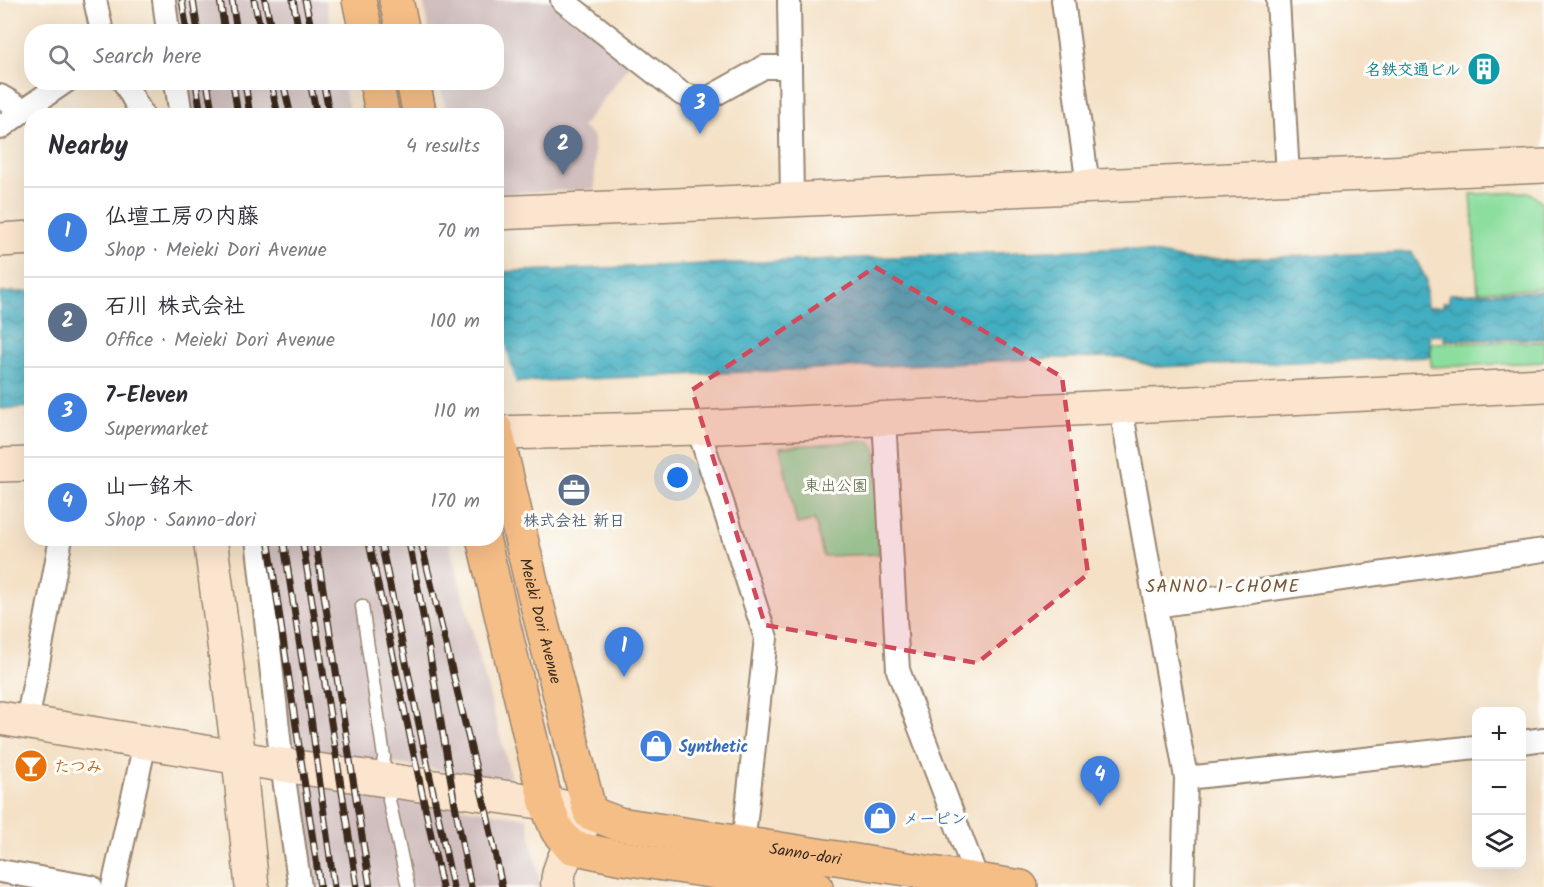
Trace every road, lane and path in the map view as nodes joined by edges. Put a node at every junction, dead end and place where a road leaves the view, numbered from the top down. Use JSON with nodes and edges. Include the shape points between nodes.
{"nodes":[{"id":1,"x":95,"y":0,"type":"edge"},
{"id":2,"x":164,"y":0,"type":"edge"},
{"id":3,"x":359,"y":0,"type":"edge"},
{"id":4,"x":396,"y":0,"type":"edge"},
{"id":5,"x":562,"y":0,"type":"edge"},
{"id":6,"x":789,"y":0,"type":"edge"},
{"id":7,"x":1063,"y":0,"type":"edge"},
{"id":8,"x":1278,"y":0,"type":"edge"},
{"id":9,"x":100,"y":24,"type":"edge"},
{"id":10,"x":167,"y":24,"type":"edge"},
{"id":11,"x":364,"y":24,"type":"edge"},
{"id":12,"x":401,"y":24,"type":"edge"},
{"id":13,"x":789,"y":67,"type":"junction"},
{"id":14,"x":53,"y":90,"type":"edge"},
{"id":15,"x":128,"y":90,"type":"edge"},
{"id":16,"x":177,"y":90,"type":"edge"},
{"id":17,"x":378,"y":90,"type":"edge"},
{"id":18,"x":415,"y":90,"type":"edge"},
{"id":19,"x":0,"y":96,"type":"edge"},
{"id":20,"x":27,"y":108,"type":"edge"},
{"id":21,"x":139,"y":108,"type":"edge"},
{"id":22,"x":181,"y":108,"type":"edge"},
{"id":23,"x":381,"y":108,"type":"edge"},
{"id":24,"x":418,"y":108,"type":"edge"},
{"id":25,"x":24,"y":110,"type":"joint"},
{"id":26,"x":0,"y":128,"type":"edge"},
{"id":27,"x":1544,"y":166,"type":"edge"},
{"id":28,"x":1288,"y":176,"type":"junction"},
{"id":29,"x":1088,"y":186,"type":"junction"},
{"id":30,"x":792,"y":200,"type":"junction"},
{"id":31,"x":504,"y":213,"type":"edge"},
{"id":32,"x":24,"y":238,"type":"edge"},
{"id":33,"x":0,"y":240,"type":"edge"},
{"id":34,"x":1544,"y":385,"type":"edge"},
{"id":35,"x":1121,"y":408,"type":"junction"},
{"id":36,"x":884,"y":418,"type":"junction"},
{"id":37,"x":698,"y":428,"type":"junction"},
{"id":38,"x":504,"y":432,"type":"edge"},
{"id":39,"x":504,"y":463,"type":"edge"},
{"id":40,"x":24,"y":464,"type":"edge"},
{"id":41,"x":0,"y":465,"type":"edge"},
{"id":42,"x":59,"y":546,"type":"edge"},
{"id":43,"x":211,"y":546,"type":"edge"},
{"id":44,"x":258,"y":546,"type":"edge"},
{"id":45,"x":485,"y":546,"type":"edge"},
{"id":46,"x":1544,"y":550,"type":"edge"},
{"id":47,"x":362,"y":606,"type":"dead end"},
{"id":48,"x":1155,"y":606,"type":"junction"},
{"id":49,"x":14,"y":721,"type":"edge"},
{"id":50,"x":1544,"y":740,"type":"edge"},
{"id":51,"x":145,"y":742,"type":"junction"},
{"id":52,"x":1526,"y":742,"type":"edge"},
{"id":53,"x":1472,"y":747,"type":"edge"},
{"id":54,"x":239,"y":758,"type":"junction"},
{"id":55,"x":282,"y":765,"type":"junction"},
{"id":56,"x":1186,"y":778,"type":"junction"},
{"id":57,"x":386,"y":780,"type":"junction"},
{"id":58,"x":546,"y":803,"type":"junction"},
{"id":59,"x":590,"y":813,"type":"junction"},
{"id":60,"x":743,"y":845,"type":"junction"},
{"id":61,"x":571,"y":847,"type":"junction"},
{"id":62,"x":0,"y":871,"type":"edge"},
{"id":63,"x":978,"y":879,"type":"junction"},
{"id":64,"x":91,"y":887,"type":"edge"},
{"id":65,"x":113,"y":887,"type":"edge"},
{"id":66,"x":252,"y":887,"type":"edge"},
{"id":67,"x":300,"y":887,"type":"edge"},
{"id":68,"x":408,"y":887,"type":"edge"},
{"id":69,"x":558,"y":887,"type":"edge"},
{"id":70,"x":816,"y":887,"type":"edge"},
{"id":71,"x":1021,"y":887,"type":"edge"},
{"id":72,"x":1183,"y":887,"type":"edge"}],
"edges":[{"from":1,"to":9,"type":"street"},
{"from":2,"to":10,"type":"street"},
{"from":3,"to":11,"type":"main road"},
{"from":4,"to":12,"type":"main road"},
{"from":5,"to":13,"type":"street","via":[[682,94],[705,100],[764,67]]},
{"from":6,"to":13,"type":"street"},
{"from":7,"to":29,"type":"street"},
{"from":8,"to":28,"type":"street"},
{"from":13,"to":30,"type":"street"},
{"from":14,"to":20,"type":"street"},
{"from":15,"to":21,"type":"street"},
{"from":16,"to":22,"type":"street"},
{"from":17,"to":23,"type":"main road"},
{"from":18,"to":24,"type":"main road"},
{"from":19,"to":25,"type":"street"},
{"from":25,"to":26,"type":"street"},
{"from":27,"to":28,"type":"street"},
{"from":28,"to":29,"type":"street"},
{"from":29,"to":30,"type":"street"},
{"from":30,"to":31,"type":"street"},
{"from":32,"to":33,"type":"street"},
{"from":34,"to":35,"type":"street"},
{"from":35,"to":36,"type":"street"},
{"from":35,"to":48,"type":"street"},
{"from":36,"to":37,"type":"street"},
{"from":36,"to":63,"type":"street","via":[[898,669]]},
{"from":37,"to":38,"type":"street"},
{"from":37,"to":60,"type":"street","via":[[766,638]]},
{"from":39,"to":59,"type":"main road","name":"Meieki Dori Avenue"},
{"from":40,"to":41,"type":"street"},
{"from":42,"to":49,"type":"street"},
{"from":43,"to":54,"type":"street"},
{"from":44,"to":55,"type":"street"},
{"from":45,"to":58,"type":"main road"},
{"from":46,"to":48,"type":"street"},
{"from":47,"to":57,"type":"lane"},
{"from":48,"to":56,"type":"street"},
{"from":49,"to":51,"type":"street"},
{"from":50,"to":52,"type":"street"},
{"from":51,"to":54,"type":"street"},
{"from":51,"to":65,"type":"street"},
{"from":53,"to":56,"type":"street"},
{"from":54,"to":55,"type":"street"},
{"from":54,"to":66,"type":"street"},
{"from":55,"to":57,"type":"street"},
{"from":55,"to":67,"type":"street"},
{"from":56,"to":72,"type":"street"},
{"from":57,"to":58,"type":"street"},
{"from":57,"to":68,"type":"lane"},
{"from":58,"to":59,"type":"street"},
{"from":58,"to":61,"type":"main road","via":[[557,830]]},
{"from":59,"to":60,"type":"main road","name":"Sanno-dori","via":[[619,824]]},
{"from":59,"to":61,"type":"street"},
{"from":60,"to":63,"type":"main road","name":"Sanno-dori"},
{"from":61,"to":69,"type":"street","via":[[556,879]]},
{"from":61,"to":70,"type":"main road","name":"Sanno-dori"},
{"from":62,"to":64,"type":"street"},
{"from":63,"to":71,"type":"main road","name":"Sanno-dori"}]}
